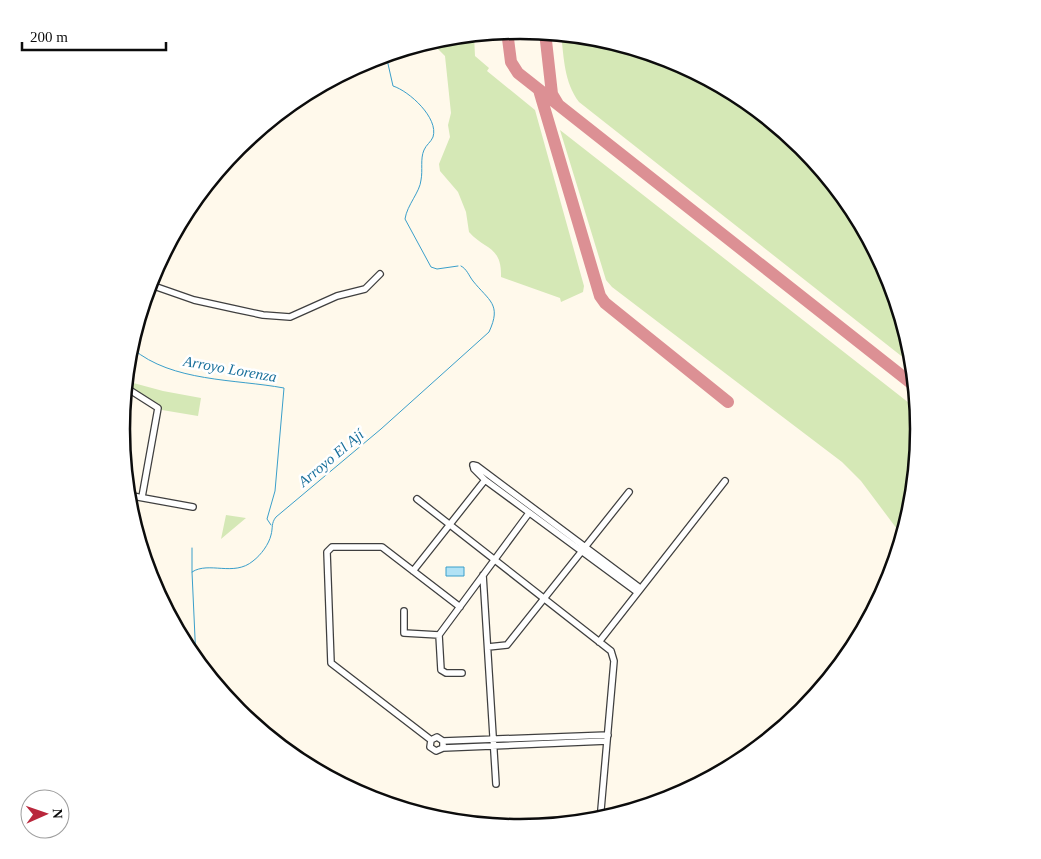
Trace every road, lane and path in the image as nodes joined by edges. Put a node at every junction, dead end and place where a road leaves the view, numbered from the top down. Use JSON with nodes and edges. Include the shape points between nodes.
{"nodes":[{"id":1,"x":380,"y":274,"type":"dead end"},
{"id":2,"x":157,"y":285,"type":"edge"},
{"id":3,"x":132,"y":391,"type":"edge"},
{"id":4,"x":485,"y":480,"type":"junction"},
{"id":5,"x":725,"y":481,"type":"dead end"},
{"id":6,"x":629,"y":492,"type":"dead end"},
{"id":7,"x":135,"y":496,"type":"edge"},
{"id":8,"x":142,"y":497,"type":"junction"},
{"id":9,"x":417,"y":499,"type":"dead end"},
{"id":10,"x":193,"y":507,"type":"dead end"},
{"id":11,"x":529,"y":513,"type":"junction"},
{"id":12,"x":450,"y":525,"type":"junction"},
{"id":13,"x":583,"y":549,"type":"junction"},
{"id":14,"x":495,"y":559,"type":"junction"},
{"id":15,"x":413,"y":571,"type":"junction"},
{"id":16,"x":483,"y":575,"type":"junction"},
{"id":17,"x":639,"y":590,"type":"junction"},
{"id":18,"x":544,"y":598,"type":"junction"},
{"id":19,"x":460,"y":607,"type":"junction"},
{"id":20,"x":404,"y":611,"type":"dead end"},
{"id":21,"x":439,"y":635,"type":"junction"},
{"id":22,"x":599,"y":642,"type":"junction"},
{"id":23,"x":488,"y":647,"type":"junction"},
{"id":24,"x":462,"y":673,"type":"dead end"},
{"id":25,"x":608,"y":738,"type":"junction"},
{"id":26,"x":431,"y":740,"type":"junction"},
{"id":27,"x":443,"y":741,"type":"junction"},
{"id":28,"x":494,"y":743,"type":"junction"},
{"id":29,"x":443,"y":748,"type":"junction"},
{"id":30,"x":496,"y":784,"type":"dead end"},
{"id":31,"x":601,"y":812,"type":"edge"}],
"edges":[{"from":1,"to":2,"type":"street","via":[[365,289],[337,296],[290,317],[263,315],[203,302]]},
{"from":3,"to":8,"type":"street","via":[[156,406],[158,411]]},
{"from":4,"to":11,"type":"street"},
{"from":4,"to":12,"type":"street"},
{"from":4,"to":13,"type":"street","via":[[474,470],[474,465]]},
{"from":5,"to":17,"type":"street"},
{"from":6,"to":13,"type":"street"},
{"from":7,"to":8,"type":"street"},
{"from":8,"to":10,"type":"street"},
{"from":9,"to":12,"type":"street"},
{"from":11,"to":13,"type":"street"},
{"from":11,"to":14,"type":"street"},
{"from":12,"to":14,"type":"street"},
{"from":12,"to":15,"type":"street"},
{"from":13,"to":17,"type":"street"},
{"from":13,"to":18,"type":"street"},
{"from":14,"to":16,"type":"street"},
{"from":14,"to":18,"type":"street"},
{"from":15,"to":19,"type":"street"},
{"from":15,"to":26,"type":"street","via":[[379,546],[329,549],[330,657],[335,667]]},
{"from":16,"to":19,"type":"street"},
{"from":16,"to":23,"type":"street"},
{"from":17,"to":22,"type":"street"},
{"from":18,"to":22,"type":"street"},
{"from":18,"to":23,"type":"street","via":[[507,645]]},
{"from":19,"to":21,"type":"street"},
{"from":20,"to":21,"type":"street","via":[[404,632]]},
{"from":21,"to":24,"type":"street","via":[[441,670],[446,674]]},
{"from":22,"to":25,"type":"street","via":[[611,651],[614,661]]},
{"from":23,"to":28,"type":"street"},
{"from":25,"to":28,"type":"street"},
{"from":25,"to":31,"type":"street"},
{"from":26,"to":27,"type":"street","via":[[437,737]]},
{"from":26,"to":29,"type":"street","via":[[432,750],[436,752]]},
{"from":27,"to":28,"type":"street"},
{"from":27,"to":29,"type":"street"},
{"from":28,"to":29,"type":"street"},
{"from":28,"to":30,"type":"street"}]}
